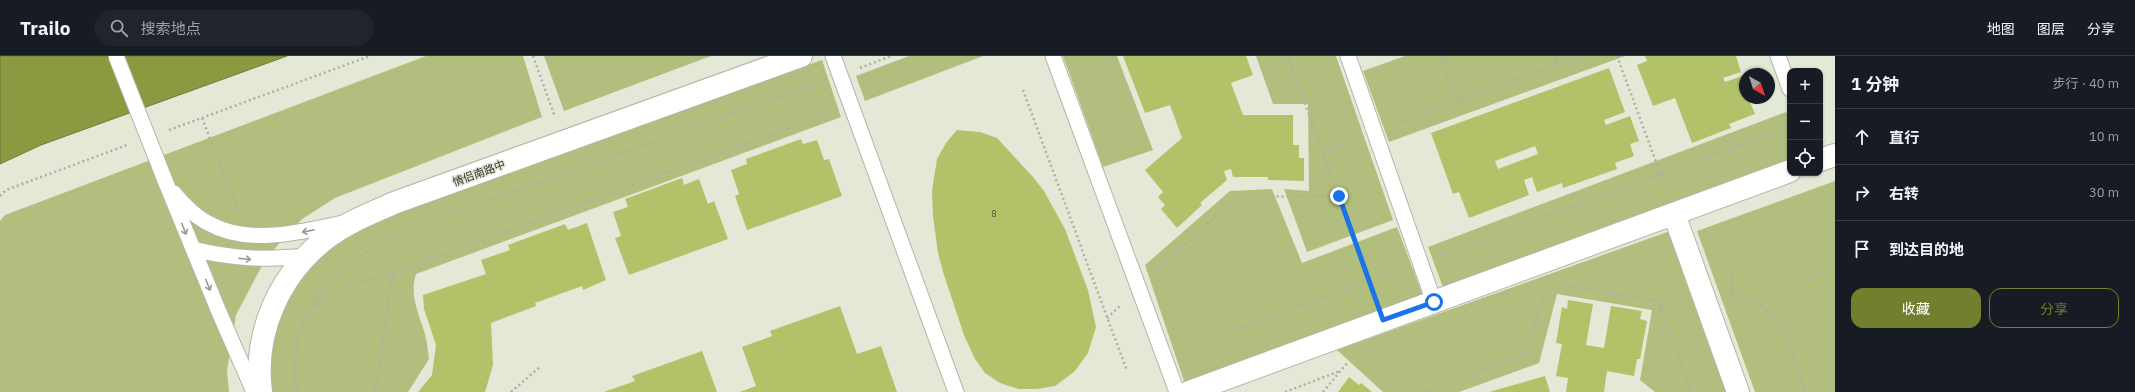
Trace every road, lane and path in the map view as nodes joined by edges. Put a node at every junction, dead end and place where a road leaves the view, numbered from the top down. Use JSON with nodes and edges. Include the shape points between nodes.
{"nodes":[{"id":1,"x":116,"y":56,"type":"edge"},
{"id":2,"x":370,"y":56,"type":"edge"},
{"id":3,"x":533,"y":56,"type":"edge"},
{"id":4,"x":800,"y":56,"type":"edge"},
{"id":5,"x":833,"y":56,"type":"edge"},
{"id":6,"x":892,"y":56,"type":"edge"},
{"id":7,"x":1053,"y":56,"type":"edge"},
{"id":8,"x":1288,"y":56,"type":"edge"},
{"id":9,"x":1348,"y":56,"type":"edge"},
{"id":10,"x":1445,"y":56,"type":"edge"},
{"id":11,"x":1555,"y":56,"type":"edge"},
{"id":12,"x":1579,"y":56,"type":"edge"},
{"id":13,"x":1617,"y":56,"type":"edge"},
{"id":14,"x":1778,"y":56,"type":"edge"},
{"id":15,"x":1558,"y":64,"type":"junction"},
{"id":16,"x":840,"y":75,"type":"junction"},
{"id":17,"x":1787,"y":81,"type":"edge"},
{"id":18,"x":1023,"y":90,"type":"dead end"},
{"id":19,"x":1457,"y":102,"type":"junction"},
{"id":20,"x":851,"y":105,"type":"junction"},
{"id":21,"x":202,"y":118,"type":"junction"},
{"id":22,"x":1787,"y":128,"type":"edge"},
{"id":23,"x":165,"y":131,"type":"dead end"},
{"id":24,"x":1375,"y":132,"type":"junction"},
{"id":25,"x":564,"y":142,"type":"junction"},
{"id":26,"x":129,"y":145,"type":"dead end"},
{"id":27,"x":1323,"y":153,"type":"junction"},
{"id":28,"x":1835,"y":155,"type":"edge"},
{"id":29,"x":1823,"y":159,"type":"edge"},
{"id":30,"x":1787,"y":172,"type":"edge"},
{"id":31,"x":1661,"y":175,"type":"junction"},
{"id":32,"x":166,"y":183,"type":"junction"},
{"id":33,"x":0,"y":196,"type":"edge"},
{"id":34,"x":1339,"y":196,"type":"junction"},
{"id":35,"x":1674,"y":214,"type":"junction"},
{"id":36,"x":359,"y":219,"type":"junction"},
{"id":37,"x":248,"y":234,"type":"junction"},
{"id":38,"x":193,"y":249,"type":"junction"},
{"id":39,"x":306,"y":256,"type":"junction"},
{"id":40,"x":1420,"y":261,"type":"junction"},
{"id":41,"x":1732,"y":266,"type":"dead end"},
{"id":42,"x":1835,"y":269,"type":"edge"},
{"id":43,"x":393,"y":273,"type":"junction"},
{"id":44,"x":1369,"y":280,"type":"junction"},
{"id":45,"x":1547,"y":282,"type":"dead end"},
{"id":46,"x":1554,"y":284,"type":"dead end"},
{"id":47,"x":1139,"y":288,"type":"junction"},
{"id":48,"x":1703,"y":294,"type":"junction"},
{"id":49,"x":1732,"y":296,"type":"junction"},
{"id":50,"x":1434,"y":302,"type":"junction"},
{"id":51,"x":1761,"y":305,"type":"junction"},
{"id":52,"x":312,"y":308,"type":"junction"},
{"id":53,"x":1660,"y":308,"type":"junction"},
{"id":54,"x":1107,"y":318,"type":"junction"},
{"id":55,"x":1383,"y":320,"type":"junction"},
{"id":56,"x":1364,"y":355,"type":"dead end"},
{"id":57,"x":1164,"y":357,"type":"junction"},
{"id":58,"x":541,"y":366,"type":"dead end"},
{"id":59,"x":1127,"y":371,"type":"dead end"},
{"id":60,"x":1340,"y":371,"type":"dead end"},
{"id":61,"x":254,"y":392,"type":"edge"},
{"id":62,"x":261,"y":392,"type":"edge"},
{"id":63,"x":297,"y":392,"type":"edge"},
{"id":64,"x":375,"y":392,"type":"edge"},
{"id":65,"x":510,"y":392,"type":"edge"},
{"id":66,"x":956,"y":392,"type":"edge"},
{"id":67,"x":1177,"y":392,"type":"edge"},
{"id":68,"x":1189,"y":392,"type":"edge"},
{"id":69,"x":1285,"y":392,"type":"edge"},
{"id":70,"x":1406,"y":392,"type":"edge"},
{"id":71,"x":1425,"y":392,"type":"edge"},
{"id":72,"x":1691,"y":392,"type":"edge"},
{"id":73,"x":1738,"y":392,"type":"edge"},
{"id":74,"x":1805,"y":392,"type":"edge"}],
"edges":[{"from":1,"to":32,"type":"lane","bridge":true},
{"from":2,"to":21,"type":"path"},
{"from":3,"to":25,"type":"path"},
{"from":4,"to":25,"type":"street","name":"情侣南路中"},
{"from":5,"to":16,"type":"lane"},
{"from":6,"to":16,"type":"path"},
{"from":7,"to":47,"type":"lane"},
{"from":8,"to":27,"type":"path"},
{"from":9,"to":24,"type":"lane"},
{"from":10,"to":19,"type":"path","via":[[1441,57]]},
{"from":11,"to":15,"type":"path"},
{"from":12,"to":15,"type":"path"},
{"from":13,"to":31,"type":"path"},
{"from":14,"to":17,"type":"lane"},
{"from":15,"to":19,"type":"path"},
{"from":16,"to":20,"type":"lane"},
{"from":16,"to":52,"type":"path","via":[[383,240],[344,268],[328,284]]},
{"from":18,"to":54,"type":"path"},
{"from":19,"to":24,"type":"path"},
{"from":20,"to":43,"type":"path"},
{"from":20,"to":66,"type":"lane"},
{"from":21,"to":23,"type":"path"},
{"from":21,"to":37,"type":"path"},
{"from":22,"to":31,"type":"path"},
{"from":24,"to":27,"type":"path"},
{"from":24,"to":40,"type":"lane"},
{"from":25,"to":36,"type":"street","name":"情侣南路中","via":[[394,203]]},
{"from":26,"to":33,"type":"path","via":[[6,190]]},
{"from":27,"to":34,"type":"path"},
{"from":28,"to":29,"type":"street"},
{"from":30,"to":35,"type":"street"},
{"from":31,"to":35,"type":"path"},
{"from":31,"to":40,"type":"path"},
{"from":32,"to":37,"type":"lane","via":[[189,210],[208,224],[235,233]]},
{"from":32,"to":38,"type":"lane","one_way":true},
{"from":34,"to":44,"type":"path"},
{"from":34,"to":47,"type":"path","via":[[1237,197]]},
{"from":35,"to":48,"type":"street"},
{"from":35,"to":50,"type":"street"},
{"from":36,"to":37,"type":"lane","one_way":true,"via":[[303,232]]},
{"from":36,"to":39,"type":"street","name":"情侣南路中","via":[[329,236]]},
{"from":38,"to":39,"type":"lane","one_way":true,"via":[[224,257],[253,259]]},
{"from":38,"to":61,"type":"lane","one_way":true},
{"from":39,"to":62,"type":"street","name":"情侣南路中","via":[[278,292],[264,328],[258,372]]},
{"from":40,"to":44,"type":"path"},
{"from":40,"to":50,"type":"lane"},
{"from":41,"to":49,"type":"path"},
{"from":42,"to":51,"type":"path","via":[[1771,292]]},
{"from":43,"to":52,"type":"path","via":[[348,284],[329,294]]},
{"from":43,"to":64,"type":"path"},
{"from":44,"to":55,"type":"path"},
{"from":44,"to":57,"type":"path"},
{"from":45,"to":71,"type":"path","via":[[1527,353]]},
{"from":46,"to":53,"type":"path","via":[[1658,301]]},
{"from":47,"to":54,"type":"path"},
{"from":47,"to":57,"type":"lane"},
{"from":48,"to":49,"type":"path"},
{"from":48,"to":53,"type":"path"},
{"from":48,"to":73,"type":"street"},
{"from":49,"to":51,"type":"path"},
{"from":50,"to":55,"type":"street"},
{"from":51,"to":74,"type":"path","via":[[1773,315],[1782,328],[1790,344]]},
{"from":52,"to":63,"type":"path","via":[[299,331],[294,361]]},
{"from":53,"to":72,"type":"path"},
{"from":54,"to":59,"type":"path"},
{"from":55,"to":68,"type":"street"},
{"from":56,"to":70,"type":"path"},
{"from":57,"to":67,"type":"lane"},
{"from":58,"to":65,"type":"path"},
{"from":60,"to":69,"type":"path"}]}
